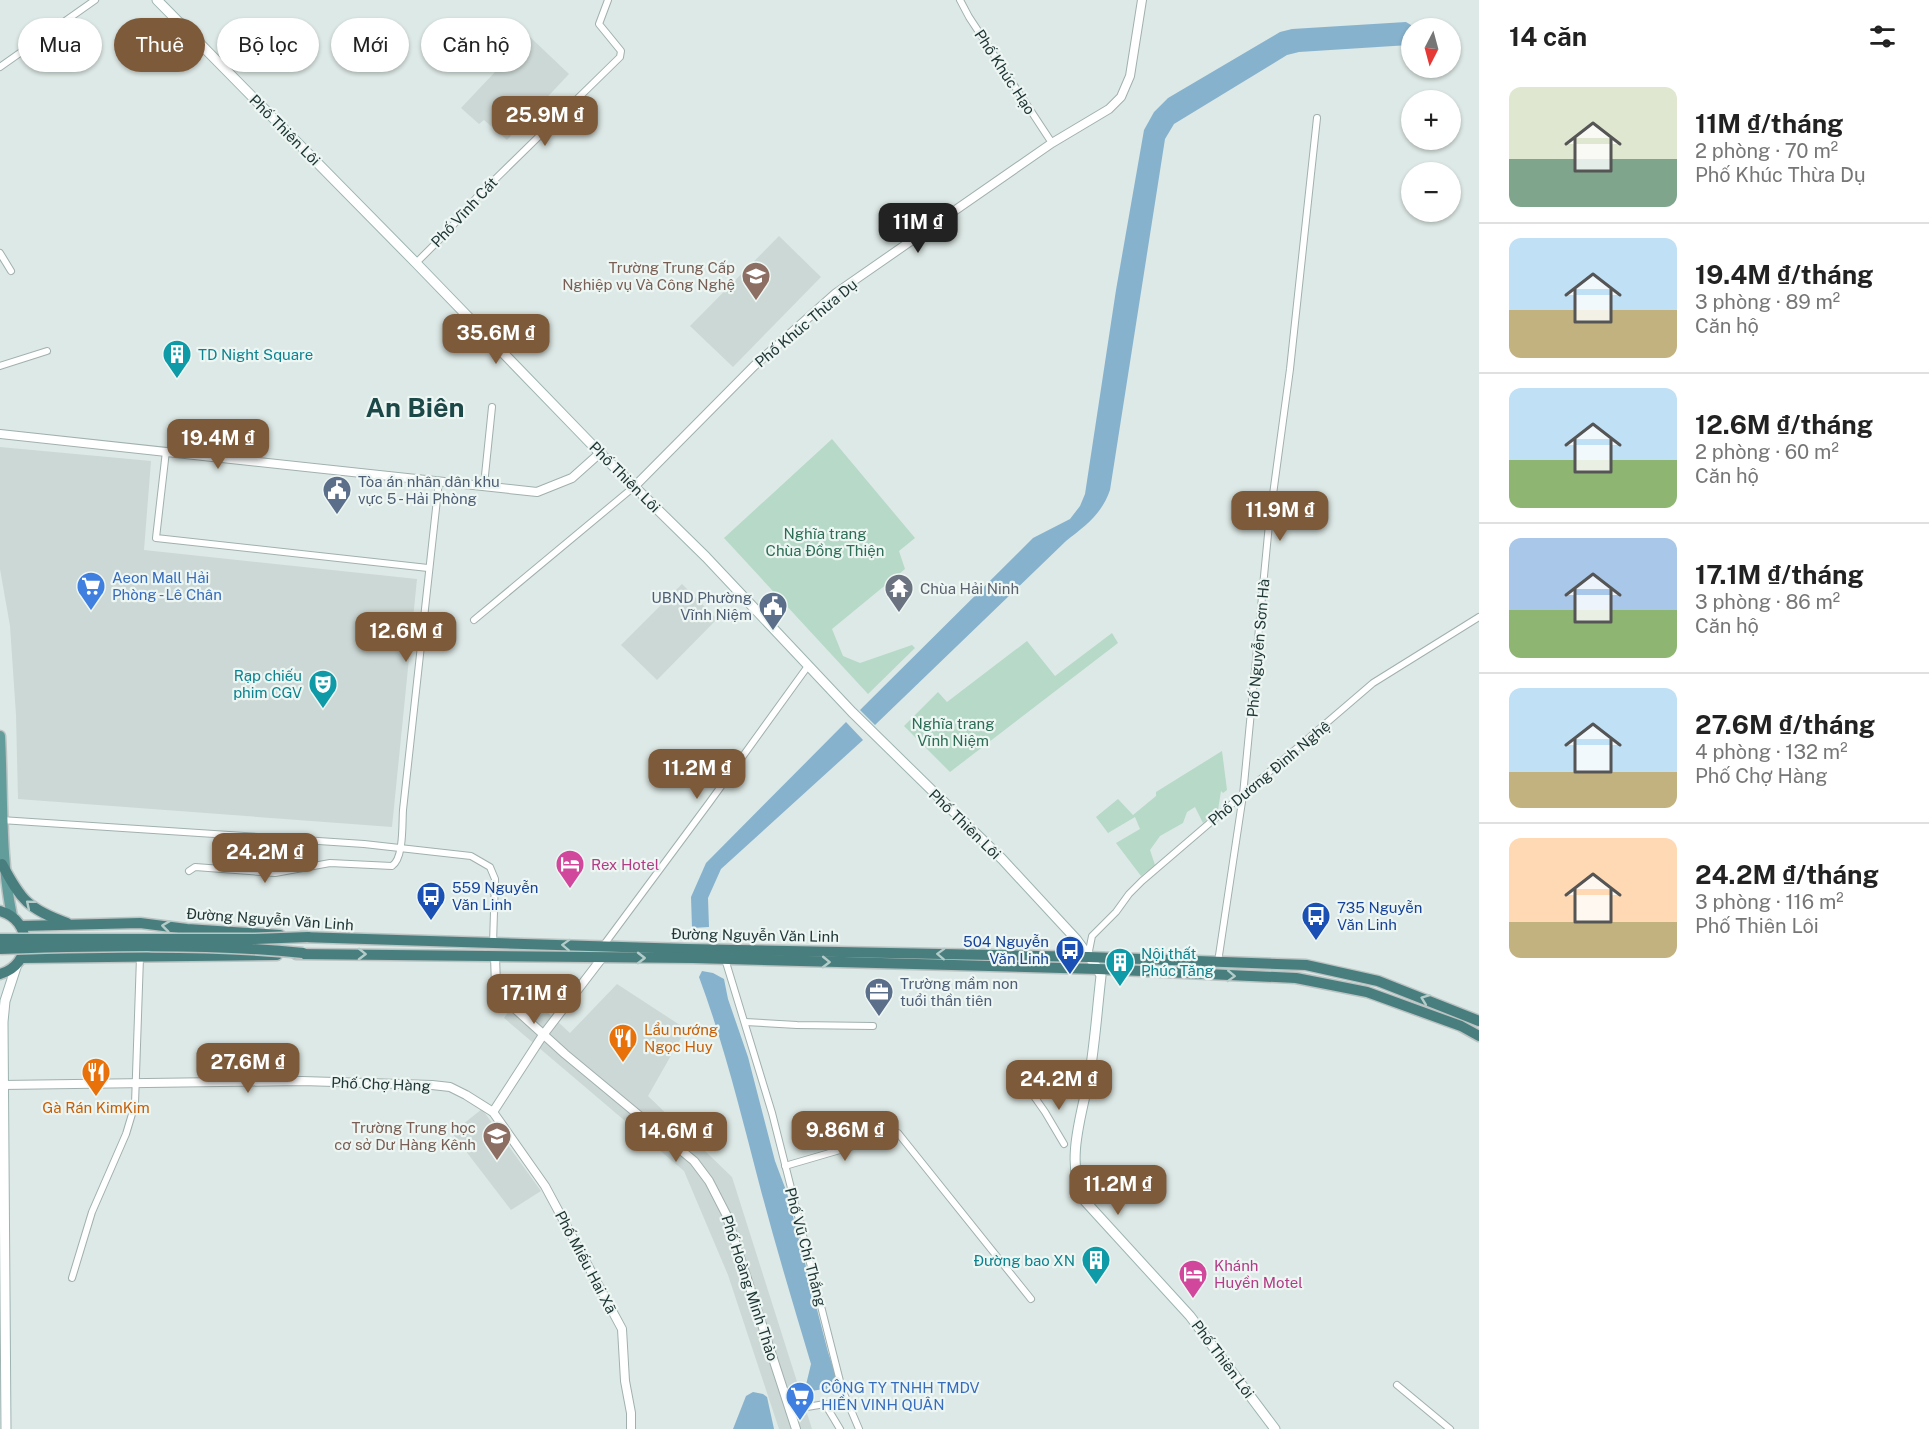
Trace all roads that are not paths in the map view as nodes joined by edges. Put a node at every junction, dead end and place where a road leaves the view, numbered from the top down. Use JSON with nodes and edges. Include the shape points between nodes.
{"nodes":[{"id":1,"x":95,"y":0,"type":"edge"},
{"id":2,"x":156,"y":0,"type":"edge"},
{"id":3,"x":608,"y":0,"type":"edge"},
{"id":4,"x":960,"y":0,"type":"edge"},
{"id":5,"x":1142,"y":0,"type":"edge"},
{"id":6,"x":0,"y":67,"type":"edge"},
{"id":7,"x":1317,"y":118,"type":"dead end"},
{"id":8,"x":1052,"y":143,"type":"junction"},
{"id":9,"x":0,"y":253,"type":"edge"},
{"id":10,"x":416,"y":263,"type":"junction"},
{"id":11,"x":11,"y":271,"type":"dead end"},
{"id":12,"x":47,"y":351,"type":"dead end"},
{"id":13,"x":0,"y":366,"type":"edge"},
{"id":14,"x":492,"y":407,"type":"dead end"},
{"id":15,"x":0,"y":434,"type":"edge"},
{"id":16,"x":166,"y":451,"type":"junction"},
{"id":17,"x":600,"y":453,"type":"junction"},
{"id":18,"x":438,"y":481,"type":"junction"},
{"id":19,"x":484,"y":485,"type":"junction"},
{"id":20,"x":635,"y":486,"type":"junction"},
{"id":21,"x":428,"y":568,"type":"junction"},
{"id":22,"x":1479,"y":616,"type":"edge"},
{"id":23,"x":474,"y":620,"type":"dead end"},
{"id":24,"x":808,"y":666,"type":"junction"},
{"id":25,"x":0,"y":735,"type":"edge"},
{"id":26,"x":1243,"y":795,"type":"junction"},
{"id":27,"x":1,"y":820,"type":"edge"},
{"id":28,"x":401,"y":847,"type":"junction"},
{"id":29,"x":2,"y":864,"type":"junction"},
{"id":30,"x":189,"y":871,"type":"dead end"},
{"id":31,"x":0,"y":911,"type":"edge"},
{"id":32,"x":12,"y":916,"type":"junction"},
{"id":33,"x":78,"y":925,"type":"junction"},
{"id":34,"x":21,"y":926,"type":"junction"},
{"id":35,"x":308,"y":938,"type":"junction"},
{"id":36,"x":0,"y":939,"type":"edge"},
{"id":37,"x":493,"y":944,"type":"junction"},
{"id":38,"x":603,"y":946,"type":"junction"},
{"id":39,"x":0,"y":949,"type":"edge"},
{"id":40,"x":303,"y":954,"type":"junction"},
{"id":41,"x":690,"y":954,"type":"junction"},
{"id":42,"x":722,"y":955,"type":"junction"},
{"id":43,"x":495,"y":956,"type":"junction"},
{"id":44,"x":88,"y":957,"type":"junction"},
{"id":45,"x":140,"y":957,"type":"junction"},
{"id":46,"x":1088,"y":957,"type":"junction"},
{"id":47,"x":602,"y":958,"type":"junction"},
{"id":48,"x":20,"y":961,"type":"junction"},
{"id":49,"x":1218,"y":962,"type":"junction"},
{"id":50,"x":1098,"y":969,"type":"junction"},
{"id":51,"x":0,"y":974,"type":"edge"},
{"id":52,"x":0,"y":1005,"type":"edge"},
{"id":53,"x":1479,"y":1021,"type":"edge"},
{"id":54,"x":3,"y":1022,"type":"junction"},
{"id":55,"x":746,"y":1022,"type":"junction"},
{"id":56,"x":873,"y":1026,"type":"dead end"},
{"id":57,"x":543,"y":1035,"type":"junction"},
{"id":58,"x":1479,"y":1036,"type":"edge"},
{"id":59,"x":135,"y":1083,"type":"junction"},
{"id":60,"x":2,"y":1084,"type":"junction"},
{"id":61,"x":1031,"y":1092,"type":"dead end"},
{"id":62,"x":494,"y":1112,"type":"junction"},
{"id":63,"x":1064,"y":1144,"type":"dead end"},
{"id":64,"x":785,"y":1166,"type":"junction"},
{"id":65,"x":72,"y":1278,"type":"dead end"},
{"id":66,"x":1031,"y":1299,"type":"dead end"},
{"id":67,"x":1397,"y":1385,"type":"dead end"},
{"id":68,"x":825,"y":1404,"type":"junction"},
{"id":69,"x":848,"y":1406,"type":"junction"},
{"id":70,"x":789,"y":1410,"type":"junction"},
{"id":71,"x":6,"y":1429,"type":"edge"},
{"id":72,"x":631,"y":1429,"type":"edge"},
{"id":73,"x":796,"y":1429,"type":"edge"},
{"id":74,"x":840,"y":1429,"type":"edge"},
{"id":75,"x":859,"y":1429,"type":"edge"},
{"id":76,"x":1275,"y":1429,"type":"edge"},
{"id":77,"x":1450,"y":1429,"type":"edge"}],
"edges":[{"from":1,"to":6,"type":"street"},
{"from":2,"to":10,"type":"main road","name":"Phố Thiên Lôi"},
{"from":3,"to":10,"type":"street","name":"Phố Vĩnh Cát","via":[[599,24],[621,51],[620,57],[477,197]]},
{"from":4,"to":8,"type":"street","name":"Phố Khúc Hạo"},
{"from":5,"to":8,"type":"street","name":"Phố Khúc Thừa Dụ","via":[[1130,76],[1121,97],[1109,109]]},
{"from":7,"to":26,"type":"street","name":"Phố Nguyễn Sơn Hà","via":[[1269,524]]},
{"from":8,"to":20,"type":"street","name":"Phố Khúc Thừa Dụ","via":[[836,293],[754,366]]},
{"from":9,"to":11,"type":"street"},
{"from":10,"to":17,"type":"main road","name":"Phố Thiên Lôi"},
{"from":12,"to":13,"type":"street"},
{"from":14,"to":19,"type":"street"},
{"from":15,"to":16,"type":"street"},
{"from":16,"to":18,"type":"street"},
{"from":16,"to":21,"type":"street","via":[[156,538]]},
{"from":17,"to":19,"type":"street","via":[[572,478],[537,492]]},
{"from":17,"to":20,"type":"main road","name":"Phố Thiên Lôi"},
{"from":18,"to":19,"type":"street"},
{"from":18,"to":21,"type":"street"},
{"from":20,"to":23,"type":"street"},
{"from":20,"to":24,"type":"main road","name":"Phố Thiên Lôi"},
{"from":21,"to":28,"type":"street"},
{"from":22,"to":26,"type":"street","name":"Phố Dương Đình Nghệ","via":[[1373,682]]},
{"from":24,"to":38,"type":"street"},
{"from":24,"to":46,"type":"main road","name":"Phố Thiên Lôi","via":[[1002,860]]},
{"from":25,"to":27,"type":"main road"},
{"from":26,"to":46,"type":"street","name":"Phố Dương Đình Nghệ","via":[[1129,894],[1092,936]]},
{"from":26,"to":49,"type":"street","name":"Phố Nguyễn Sơn Hà"},
{"from":27,"to":28,"type":"street"},
{"from":27,"to":29,"type":"main road"},
{"from":28,"to":30,"type":"street","via":[[392,866],[330,863],[275,873],[195,867]]},
{"from":28,"to":37,"type":"street","via":[[471,856],[490,867],[495,879]]},
{"from":29,"to":32,"type":"main road"},
{"from":33,"to":29,"type":"highway","one_way":true,"via":[[44,915],[29,905],[16,892]]},
{"from":31,"to":32,"type":"highway"},
{"from":32,"to":34,"type":"highway"},
{"from":33,"to":34,"type":"highway","name":"Đường Nguyễn Văn Linh"},
{"from":35,"to":33,"type":"highway","name":"Đường Nguyễn Văn Linh","one_way":true,"via":[[140,923]]},
{"from":33,"to":44,"type":"highway","via":[[74,942],[81,954]]},
{"from":34,"to":48,"type":"highway","via":[[26,942]]},
{"from":35,"to":36,"type":"highway","bridge":true},
{"from":35,"to":37,"type":"highway","name":"Đường Nguyễn Văn Linh"},
{"from":38,"to":37,"type":"highway","name":"Đường Nguyễn Văn Linh","one_way":true},
{"from":38,"to":41,"type":"highway","name":"Đường Nguyễn Văn Linh"},
{"from":39,"to":40,"type":"highway","bridge":true,"via":[[163,947]]},
{"from":40,"to":43,"type":"highway","name":"Đường Nguyễn Văn Linh","one_way":true},
{"from":40,"to":45,"type":"highway","name":"Đường Nguyễn Văn Linh"},
{"from":41,"to":42,"type":"highway","name":"Đường Nguyễn Văn Linh"},
{"from":47,"to":41,"type":"highway","name":"Đường Nguyễn Văn Linh","one_way":true},
{"from":46,"to":42,"type":"highway","name":"Đường Nguyễn Văn Linh","one_way":true},
{"from":42,"to":50,"type":"highway","name":"Đường Nguyễn Văn Linh","one_way":true},
{"from":42,"to":55,"type":"street","name":"Phố Vũ Chí Thắng"},
{"from":43,"to":47,"type":"highway","name":"Đường Nguyễn Văn Linh"},
{"from":43,"to":57,"type":"street","name":"Phố Hoàng Minh Thảo","via":[[498,993]]},
{"from":44,"to":45,"type":"highway","name":"Đường Nguyễn Văn Linh"},
{"from":44,"to":48,"type":"highway","name":"Đường Nguyễn Văn Linh"},
{"from":45,"to":59,"type":"street"},
{"from":46,"to":49,"type":"highway","name":"Đường Nguyễn Văn Linh"},
{"from":46,"to":50,"type":"main road","name":"Phố Thiên Lôi"},
{"from":47,"to":57,"type":"street"},
{"from":48,"to":51,"type":"highway"},
{"from":48,"to":54,"type":"main road","via":[[5,1000]]},
{"from":53,"to":49,"type":"highway","name":"Đường Nguyễn Văn Linh","one_way":true,"via":[[1378,981],[1306,965]]},
{"from":50,"to":58,"type":"highway","name":"Đường Nguyễn Văn Linh","one_way":true,"via":[[1296,978],[1367,992]]},
{"from":50,"to":76,"type":"main road","name":"Phố Thiên Lôi","via":[[1101,976],[1094,1036],[1077,1140],[1078,1189],[1191,1316]]},
{"from":52,"to":54,"type":"main road"},
{"from":54,"to":60,"type":"main road"},
{"from":55,"to":56,"type":"street"},
{"from":55,"to":64,"type":"street","name":"Phố Vũ Chí Thắng"},
{"from":57,"to":62,"type":"street"},
{"from":57,"to":70,"type":"street","name":"Phố Hoàng Minh Thảo","via":[[694,1161],[709,1182],[726,1214]]},
{"from":59,"to":60,"type":"street","name":"Phố Chợ Hàng"},
{"from":59,"to":62,"type":"street","name":"Phố Chợ Hàng","via":[[303,1081],[432,1085],[450,1088]]},
{"from":59,"to":65,"type":"street","via":[[135,1104],[126,1134],[92,1212]]},
{"from":60,"to":71,"type":"main road"},
{"from":61,"to":63,"type":"street"},
{"from":62,"to":72,"type":"street","name":"Phố Miếu Hai Xã","via":[[545,1186],[622,1329]]},
{"from":64,"to":66,"type":"street","via":[[898,1133]]},
{"from":64,"to":69,"type":"street","name":"Phố Vũ Chí Thắng"},
{"from":67,"to":77,"type":"street"},
{"from":68,"to":69,"type":"street"},
{"from":68,"to":70,"type":"street"},
{"from":68,"to":74,"type":"street"},
{"from":69,"to":75,"type":"street","name":"Phố Vũ Chí Thắng"},
{"from":70,"to":73,"type":"street","name":"Phố Hoàng Minh Thảo"}]}
